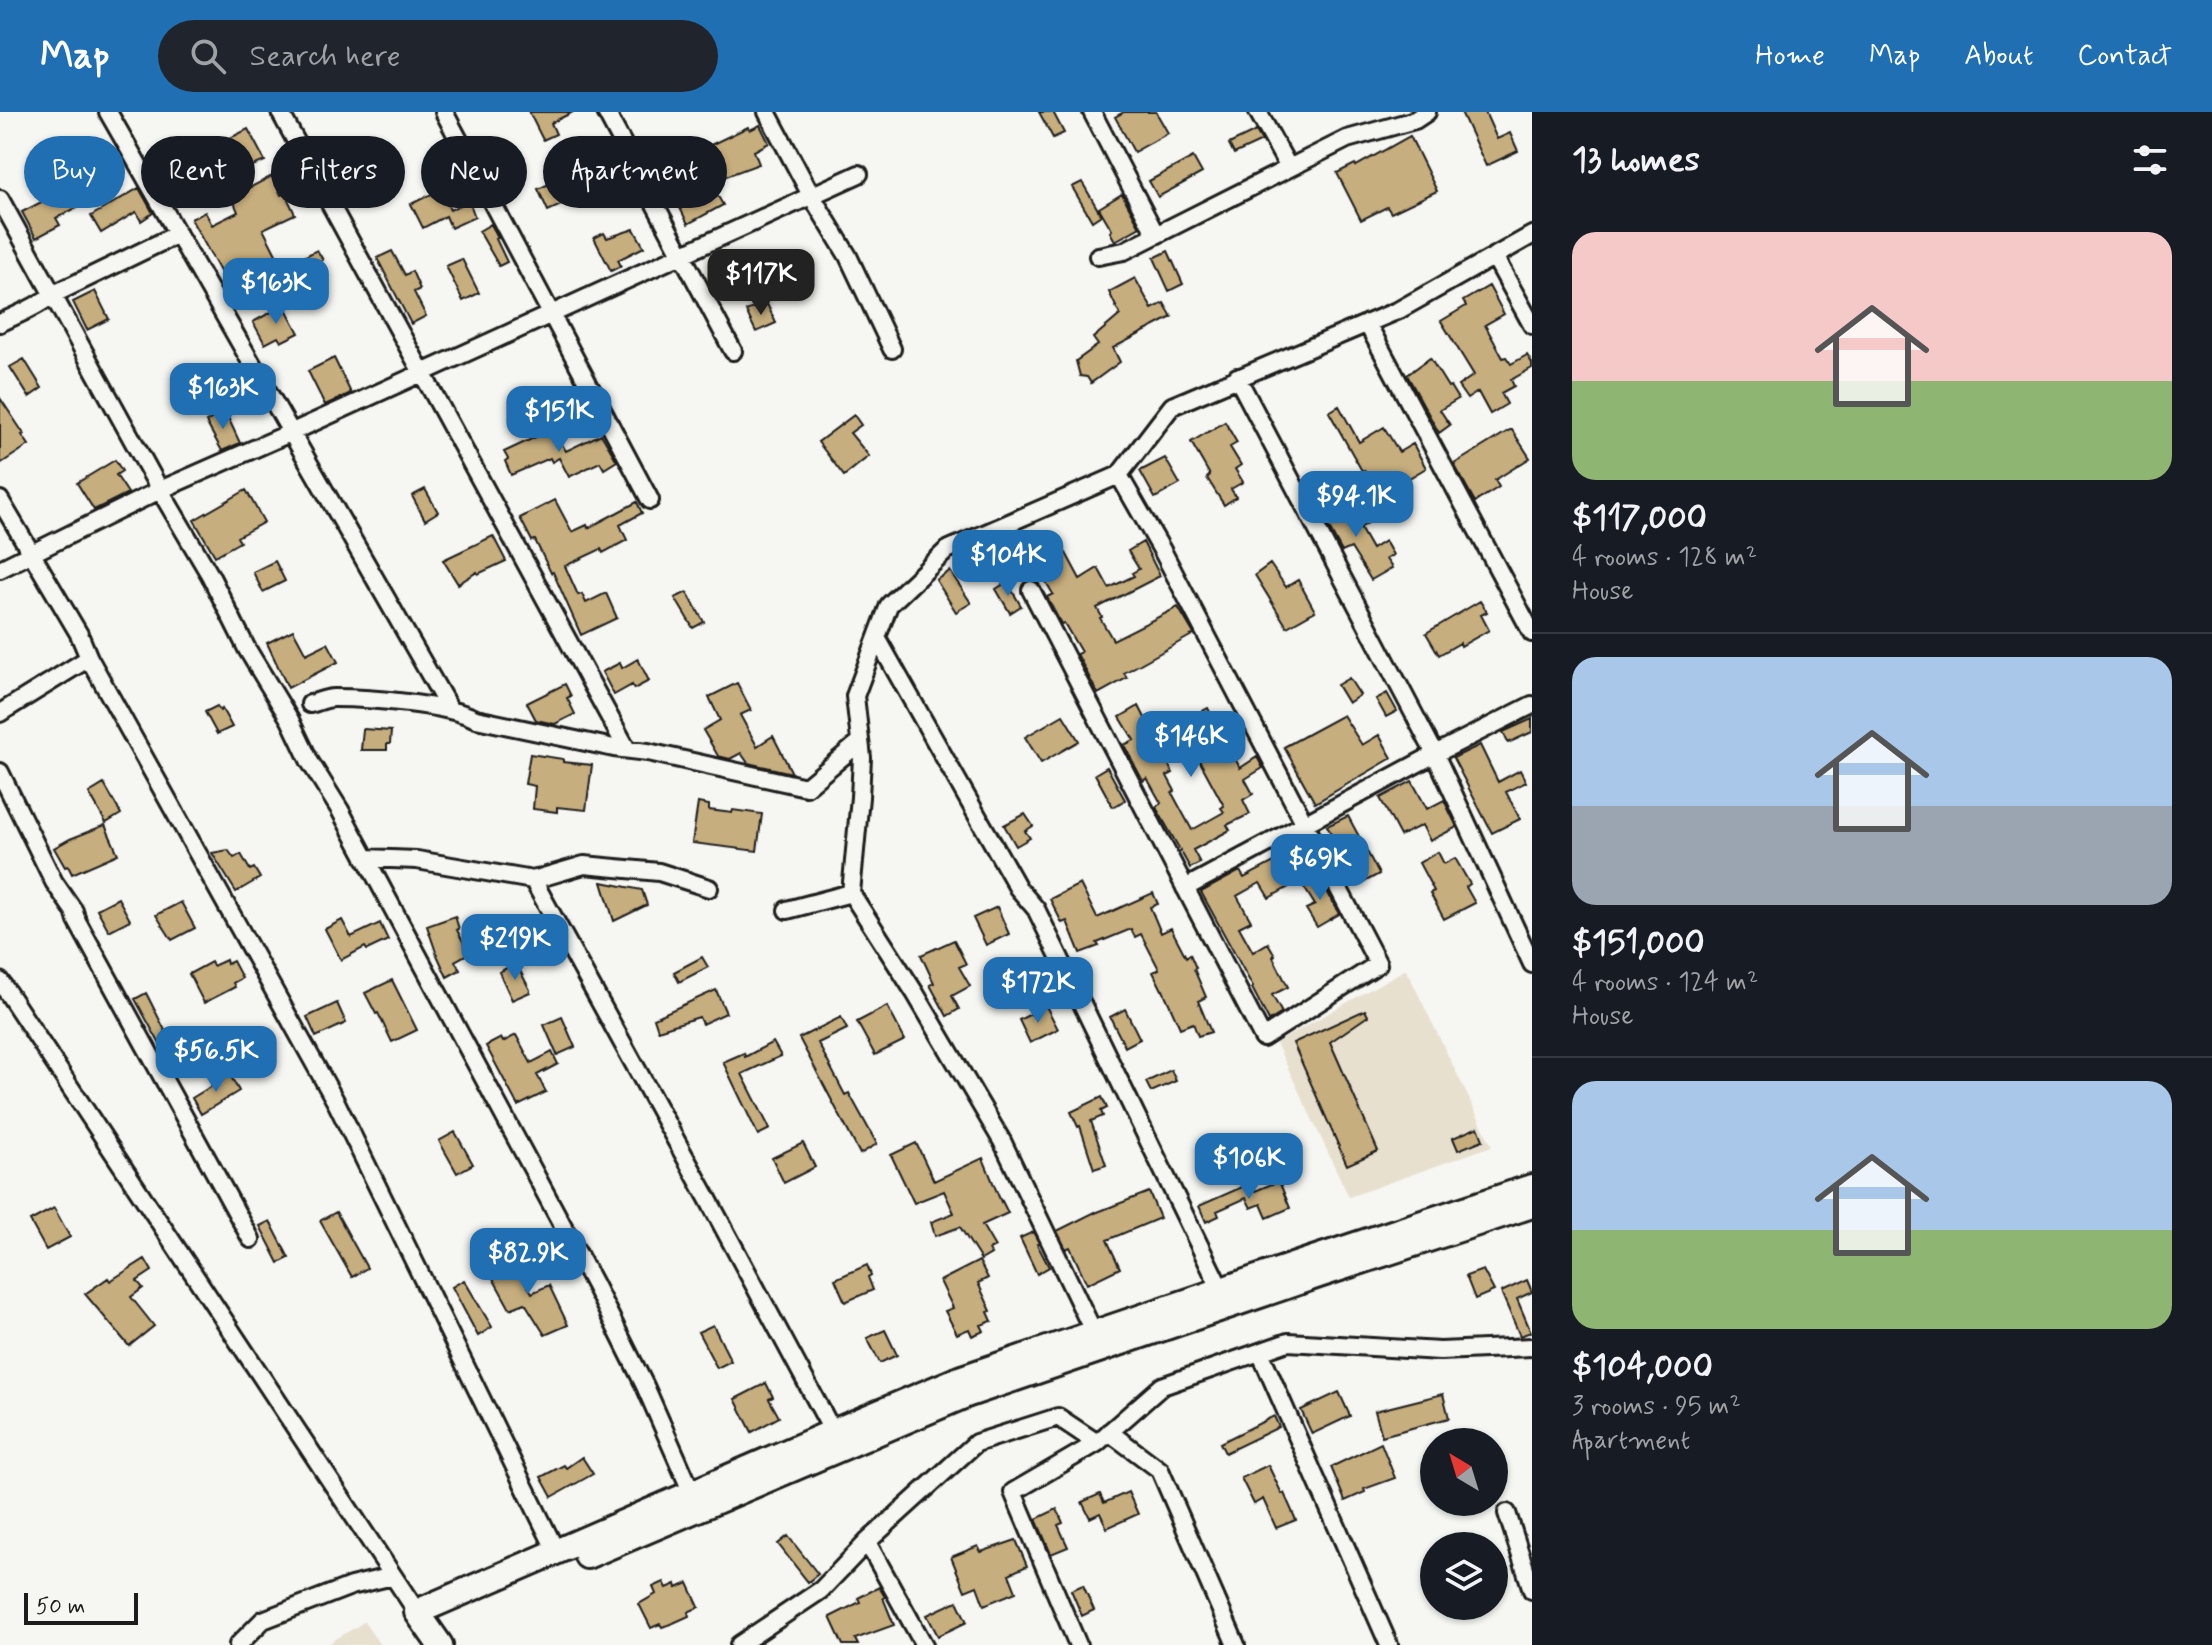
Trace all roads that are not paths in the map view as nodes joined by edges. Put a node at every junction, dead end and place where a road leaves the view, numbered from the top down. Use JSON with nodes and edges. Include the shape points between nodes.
{"nodes":[{"id":1,"x":108,"y":112,"type":"edge"},
{"id":2,"x":280,"y":112,"type":"edge"},
{"id":3,"x":444,"y":112,"type":"edge"},
{"id":4,"x":606,"y":112,"type":"edge"},
{"id":5,"x":767,"y":112,"type":"edge"},
{"id":6,"x":1092,"y":112,"type":"edge"},
{"id":7,"x":1258,"y":112,"type":"edge"},
{"id":8,"x":1421,"y":114,"type":"edge"},
{"id":9,"x":1289,"y":168,"type":"junction"},
{"id":10,"x":859,"y":174,"type":"dead end"},
{"id":11,"x":811,"y":195,"type":"junction"},
{"id":12,"x":0,"y":199,"type":"edge"},
{"id":13,"x":178,"y":234,"type":"junction"},
{"id":14,"x":1156,"y":235,"type":"junction"},
{"id":15,"x":1532,"y":235,"type":"edge"},
{"id":16,"x":682,"y":255,"type":"junction"},
{"id":17,"x":1098,"y":256,"type":"dead end"},
{"id":18,"x":1494,"y":256,"type":"junction"},
{"id":19,"x":52,"y":295,"type":"junction"},
{"id":20,"x":551,"y":314,"type":"junction"},
{"id":21,"x":0,"y":323,"type":"edge"},
{"id":22,"x":1367,"y":323,"type":"junction"},
{"id":23,"x":1532,"y":325,"type":"edge"},
{"id":24,"x":892,"y":349,"type":"dead end"},
{"id":25,"x":733,"y":351,"type":"dead end"},
{"id":26,"x":421,"y":373,"type":"junction"},
{"id":27,"x":1237,"y":377,"type":"junction"},
{"id":28,"x":290,"y":433,"type":"junction"},
{"id":29,"x":1119,"y":475,"type":"junction"},
{"id":30,"x":160,"y":490,"type":"junction"},
{"id":31,"x":0,"y":500,"type":"edge"},
{"id":32,"x":650,"y":500,"type":"dead end"},
{"id":33,"x":32,"y":554,"type":"junction"},
{"id":34,"x":0,"y":569,"type":"edge"},
{"id":35,"x":1031,"y":590,"type":"dead end"},
{"id":36,"x":1532,"y":633,"type":"edge"},
{"id":37,"x":877,"y":638,"type":"junction"},
{"id":38,"x":89,"y":658,"type":"junction"},
{"id":39,"x":310,"y":704,"type":"dead end"},
{"id":40,"x":1532,"y":705,"type":"edge"},
{"id":41,"x":450,"y":710,"type":"junction"},
{"id":42,"x":0,"y":713,"type":"edge"},
{"id":43,"x":860,"y":742,"type":"junction"},
{"id":44,"x":627,"y":749,"type":"junction"},
{"id":45,"x":1435,"y":754,"type":"junction"},
{"id":46,"x":0,"y":772,"type":"edge"},
{"id":47,"x":1306,"y":825,"type":"junction"},
{"id":48,"x":365,"y":858,"type":"junction"},
{"id":49,"x":533,"y":880,"type":"junction"},
{"id":50,"x":709,"y":888,"type":"dead end"},
{"id":51,"x":1185,"y":888,"type":"junction"},
{"id":52,"x":851,"y":893,"type":"junction"},
{"id":53,"x":787,"y":910,"type":"dead end"},
{"id":54,"x":1532,"y":964,"type":"edge"},
{"id":55,"x":0,"y":981,"type":"edge"},
{"id":56,"x":1532,"y":1187,"type":"edge"},
{"id":57,"x":1532,"y":1205,"type":"edge"},
{"id":58,"x":251,"y":1239,"type":"dead end"},
{"id":59,"x":1221,"y":1290,"type":"junction"},
{"id":60,"x":1094,"y":1333,"type":"junction"},
{"id":61,"x":1532,"y":1347,"type":"edge"},
{"id":62,"x":1260,"y":1352,"type":"junction"},
{"id":63,"x":833,"y":1432,"type":"junction"},
{"id":64,"x":1103,"y":1438,"type":"junction"},
{"id":65,"x":692,"y":1493,"type":"junction"},
{"id":66,"x":1508,"y":1516,"type":"edge"},
{"id":67,"x":867,"y":1542,"type":"junction"},
{"id":68,"x":556,"y":1551,"type":"junction"},
{"id":69,"x":393,"y":1576,"type":"junction"},
{"id":70,"x":1532,"y":1590,"type":"edge"},
{"id":71,"x":428,"y":1627,"type":"edge"},
{"id":72,"x":763,"y":1639,"type":"edge"},
{"id":73,"x":238,"y":1645,"type":"edge"},
{"id":74,"x":739,"y":1645,"type":"edge"},
{"id":75,"x":924,"y":1645,"type":"edge"},
{"id":76,"x":1078,"y":1645,"type":"edge"},
{"id":77,"x":1236,"y":1645,"type":"edge"},
{"id":78,"x":1389,"y":1645,"type":"edge"}],
"edges":[{"from":1,"to":13,"type":"street"},
{"from":2,"to":26,"type":"street"},
{"from":3,"to":20,"type":"street"},
{"from":4,"to":16,"type":"street"},
{"from":5,"to":11,"type":"street"},
{"from":6,"to":14,"type":"street"},
{"from":7,"to":9,"type":"street"},
{"from":8,"to":9,"type":"street","via":[[1347,139]]},
{"from":9,"to":14,"type":"street"},
{"from":10,"to":11,"type":"street"},
{"from":11,"to":16,"type":"street"},
{"from":11,"to":24,"type":"street","via":[[848,256]]},
{"from":12,"to":19,"type":"street"},
{"from":13,"to":19,"type":"street"},
{"from":13,"to":28,"type":"street"},
{"from":14,"to":17,"type":"street","via":[[1124,251]]},
{"from":15,"to":18,"type":"street"},
{"from":16,"to":20,"type":"street"},
{"from":16,"to":25,"type":"street"},
{"from":18,"to":22,"type":"street"},
{"from":18,"to":23,"type":"street"},
{"from":19,"to":21,"type":"street"},
{"from":19,"to":30,"type":"street"},
{"from":20,"to":26,"type":"street"},
{"from":20,"to":32,"type":"street"},
{"from":22,"to":27,"type":"street"},
{"from":22,"to":36,"type":"street"},
{"from":26,"to":28,"type":"street"},
{"from":26,"to":44,"type":"street"},
{"from":27,"to":29,"type":"street","via":[[1172,406]]},
{"from":27,"to":45,"type":"street"},
{"from":28,"to":30,"type":"street"},
{"from":28,"to":41,"type":"street"},
{"from":29,"to":37,"type":"street","via":[[947,550],[889,605]]},
{"from":29,"to":47,"type":"street"},
{"from":30,"to":33,"type":"street"},
{"from":30,"to":48,"type":"street"},
{"from":31,"to":33,"type":"street"},
{"from":33,"to":34,"type":"street"},
{"from":33,"to":38,"type":"street"},
{"from":35,"to":51,"type":"street"},
{"from":37,"to":43,"type":"street","via":[[855,696]]},
{"from":37,"to":59,"type":"street","via":[[1018,888],[1036,909]]},
{"from":38,"to":42,"type":"street"},
{"from":38,"to":68,"type":"street","via":[[337,1104]]},
{"from":39,"to":41,"type":"street","via":[[330,698]]},
{"from":40,"to":45,"type":"street"},
{"from":41,"to":44,"type":"street"},
{"from":43,"to":44,"type":"street","via":[[806,787]]},
{"from":43,"to":52,"type":"street"},
{"from":45,"to":47,"type":"street"},
{"from":45,"to":54,"type":"street"},
{"from":46,"to":58,"type":"street","via":[[54,882]]},
{"from":47,"to":51,"type":"street"},
{"from":47,"to":51,"type":"street","via":[[1378,964],[1263,1038]]},
{"from":48,"to":49,"type":"street","via":[[417,860]]},
{"from":48,"to":65,"type":"street","via":[[594,1284]]},
{"from":49,"to":50,"type":"street","via":[[584,865],[659,872]]},
{"from":49,"to":63,"type":"street"},
{"from":52,"to":53,"type":"street"},
{"from":52,"to":60,"type":"street","via":[[1002,1141]]},
{"from":55,"to":69,"type":"street"},
{"from":56,"to":59,"type":"street"},
{"from":57,"to":71,"type":"street","via":[[966,1395]]},
{"from":59,"to":60,"type":"street"},
{"from":60,"to":63,"type":"street","via":[[959,1379]]},
{"from":61,"to":62,"type":"street","via":[[1440,1351],[1288,1342]]},
{"from":62,"to":64,"type":"street","via":[[1162,1386]]},
{"from":62,"to":78,"type":"street"},
{"from":63,"to":65,"type":"street"},
{"from":64,"to":67,"type":"street","via":[[1058,1417],[976,1443]]},
{"from":64,"to":76,"type":"street","via":[[1013,1492]]},
{"from":64,"to":77,"type":"street","via":[[1160,1470]]},
{"from":65,"to":68,"type":"street"},
{"from":66,"to":70,"type":"street"},
{"from":67,"to":72,"type":"street"},
{"from":67,"to":75,"type":"street"},
{"from":68,"to":71,"type":"street"},
{"from":69,"to":71,"type":"street"},
{"from":69,"to":73,"type":"street","via":[[263,1620]]},
{"from":72,"to":74,"type":"street"}]}
